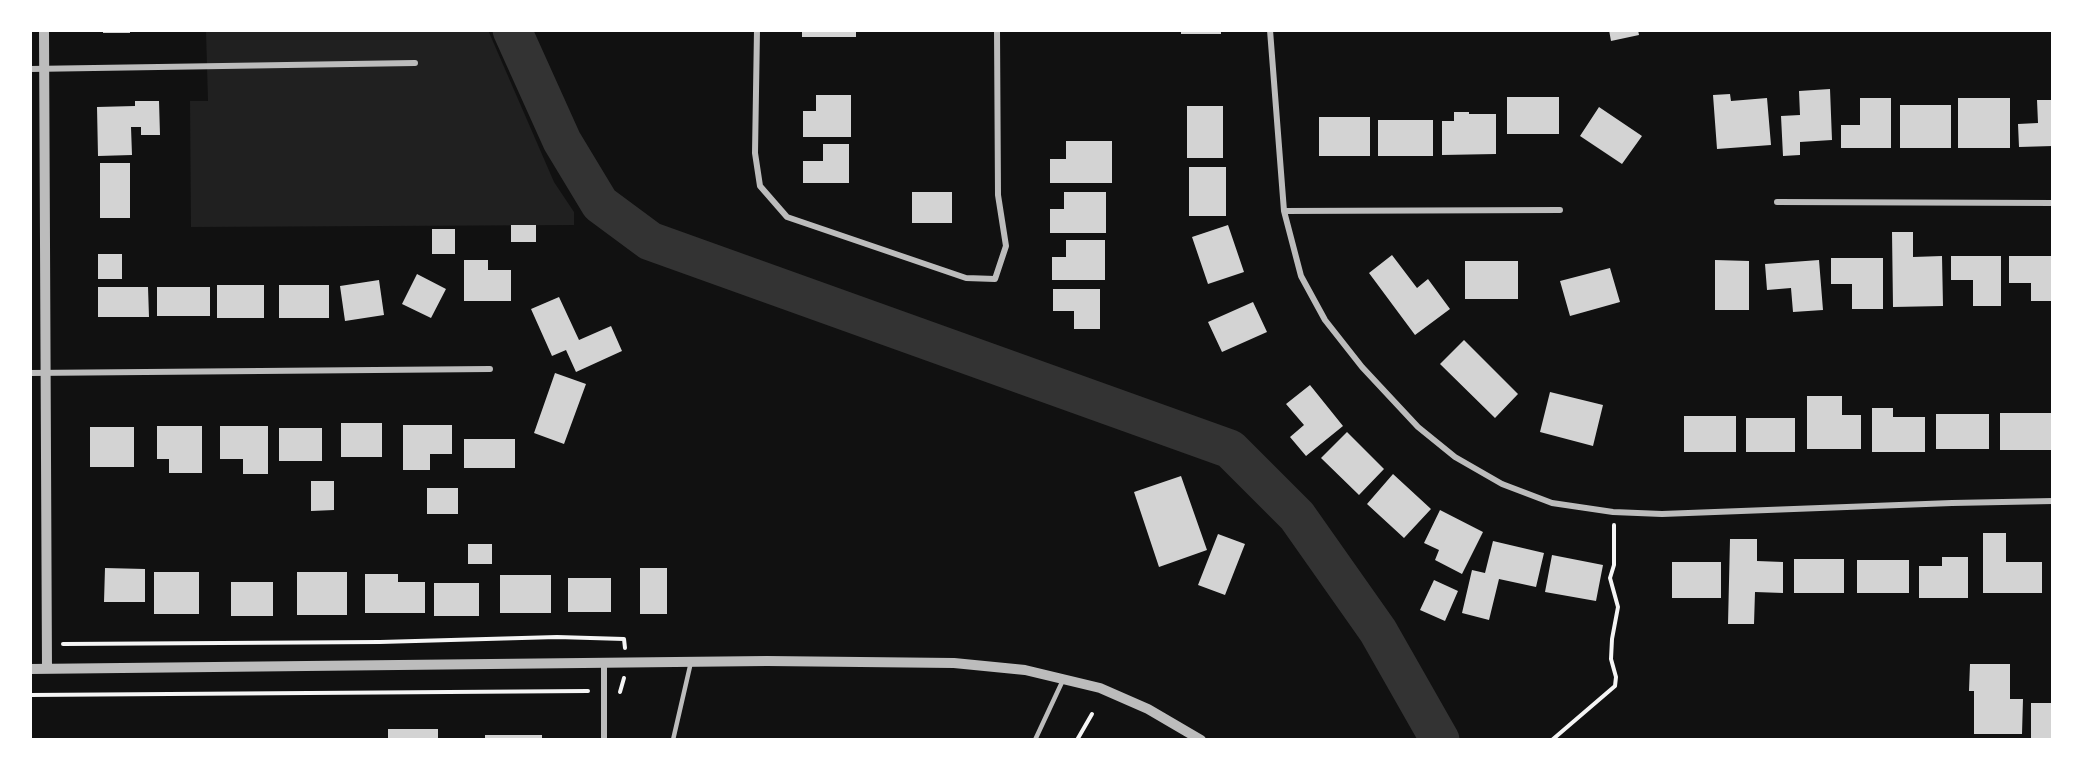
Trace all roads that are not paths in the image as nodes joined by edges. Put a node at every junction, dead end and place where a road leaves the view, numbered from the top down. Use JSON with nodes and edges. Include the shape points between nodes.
{"nodes":[{"id":1,"x":44,"y":30,"type":"edge"},
{"id":2,"x":757,"y":30,"type":"edge"},
{"id":3,"x":998,"y":30,"type":"edge"},
{"id":4,"x":1270,"y":30,"type":"edge"},
{"id":5,"x":415,"y":63,"type":"dead end"},
{"id":6,"x":30,"y":69,"type":"edge"},
{"id":7,"x":45,"y":69,"type":"junction"},
{"id":8,"x":1777,"y":202,"type":"dead end"},
{"id":9,"x":2053,"y":203,"type":"edge"},
{"id":10,"x":1560,"y":210,"type":"dead end"},
{"id":11,"x":1284,"y":211,"type":"junction"},
{"id":12,"x":490,"y":369,"type":"dead end"},
{"id":13,"x":30,"y":373,"type":"edge"},
{"id":14,"x":47,"y":373,"type":"junction"},
{"id":15,"x":2053,"y":501,"type":"edge"},
{"id":16,"x":691,"y":662,"type":"junction"},
{"id":17,"x":604,"y":663,"type":"junction"},
{"id":18,"x":30,"y":669,"type":"edge"},
{"id":19,"x":47,"y":669,"type":"junction"},
{"id":20,"x":1063,"y":679,"type":"junction"},
{"id":21,"x":604,"y":740,"type":"edge"},
{"id":22,"x":673,"y":740,"type":"edge"},
{"id":23,"x":1035,"y":740,"type":"edge"},
{"id":24,"x":1201,"y":740,"type":"edge"}],
"edges":[{"from":1,"to":7,"type":"street"},
{"from":2,"to":3,"type":"street","via":[[755,153],[760,186],[787,217],[966,278],[995,279],[1006,246],[998,195]]},
{"from":4,"to":11,"type":"street"},
{"from":5,"to":7,"type":"street"},
{"from":6,"to":7,"type":"street"},
{"from":7,"to":14,"type":"street"},
{"from":8,"to":9,"type":"street"},
{"from":10,"to":11,"type":"street"},
{"from":11,"to":15,"type":"street","via":[[1301,276],[1325,320],[1362,367],[1418,427],[1455,457],[1502,484],[1552,503],[1643,513]]},
{"from":12,"to":14,"type":"street"},
{"from":13,"to":14,"type":"street"},
{"from":14,"to":19,"type":"street"},
{"from":16,"to":17,"type":"street"},
{"from":16,"to":20,"type":"street","via":[[954,663],[1025,670]]},
{"from":16,"to":22,"type":"lane"},
{"from":17,"to":19,"type":"street"},
{"from":17,"to":21,"type":"street"},
{"from":18,"to":19,"type":"street"},
{"from":20,"to":23,"type":"lane"},
{"from":20,"to":24,"type":"street","via":[[1110,692]]}]}
